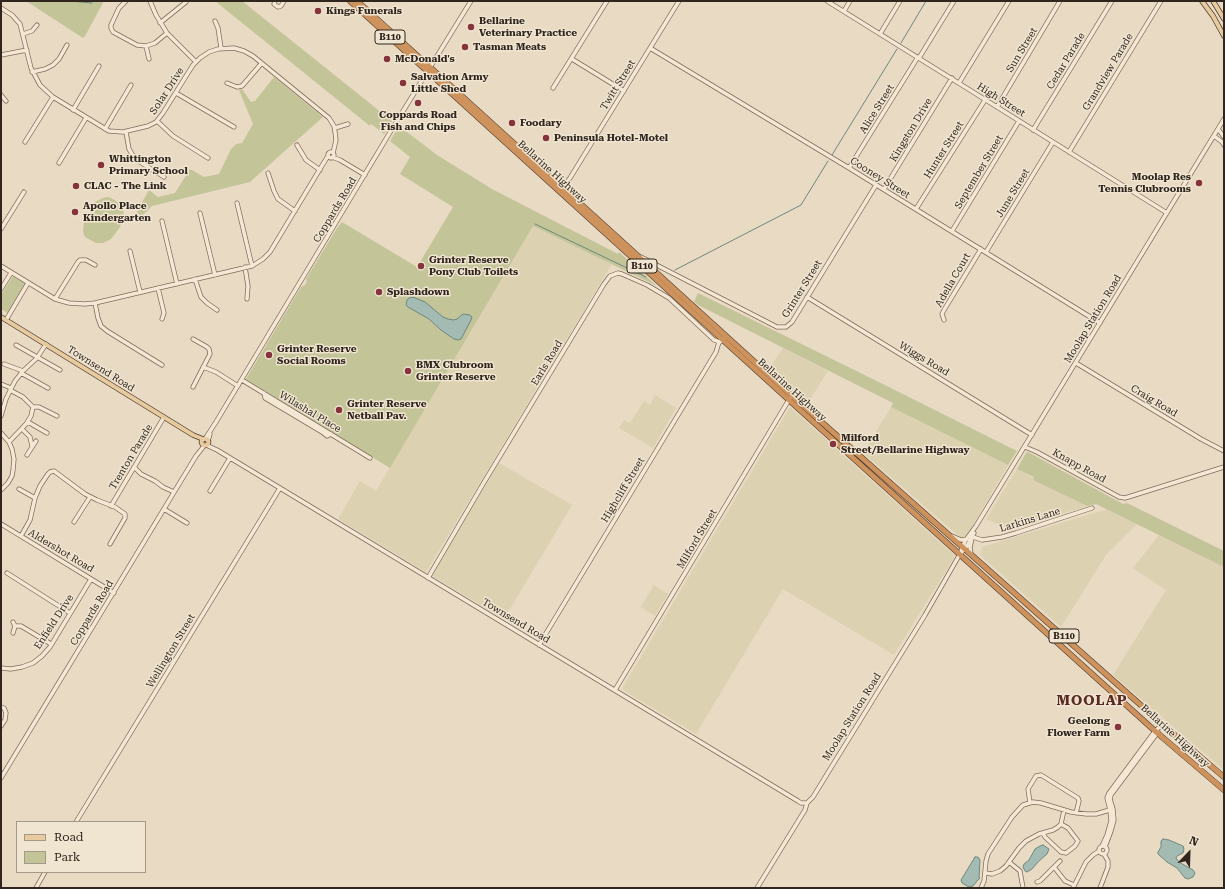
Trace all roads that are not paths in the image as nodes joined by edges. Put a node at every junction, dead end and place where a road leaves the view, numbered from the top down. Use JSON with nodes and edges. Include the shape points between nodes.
{"nodes":[{"id":1,"x":126,"y":1,"type":"edge"},
{"id":2,"x":150,"y":1,"type":"edge"},
{"id":3,"x":275,"y":1,"type":"edge"},
{"id":4,"x":284,"y":1,"type":"edge"},
{"id":5,"x":350,"y":1,"type":"edge"},
{"id":6,"x":357,"y":1,"type":"edge"},
{"id":7,"x":471,"y":1,"type":"edge"},
{"id":8,"x":607,"y":1,"type":"edge"},
{"id":9,"x":679,"y":1,"type":"edge"},
{"id":10,"x":827,"y":1,"type":"edge"},
{"id":11,"x":850,"y":1,"type":"edge"},
{"id":12,"x":900,"y":1,"type":"edge"},
{"id":13,"x":954,"y":1,"type":"edge"},
{"id":14,"x":1009,"y":1,"type":"edge"},
{"id":15,"x":1060,"y":1,"type":"edge"},
{"id":16,"x":1112,"y":1,"type":"edge"},
{"id":17,"x":1161,"y":1,"type":"edge"},
{"id":18,"x":1202,"y":1,"type":"edge"},
{"id":19,"x":1213,"y":1,"type":"edge"},
{"id":20,"x":186,"y":2,"type":"dead end"},
{"id":21,"x":1,"y":8,"type":"edge"},
{"id":22,"x":844,"y":11,"type":"junction"},
{"id":23,"x":1224,"y":19,"type":"edge"},
{"id":24,"x":215,"y":21,"type":"dead end"},
{"id":25,"x":160,"y":22,"type":"junction"},
{"id":26,"x":37,"y":26,"type":"dead end"},
{"id":27,"x":167,"y":33,"type":"junction"},
{"id":28,"x":23,"y":34,"type":"junction"},
{"id":29,"x":880,"y":34,"type":"junction"},
{"id":30,"x":1224,"y":36,"type":"edge"},
{"id":31,"x":67,"y":45,"type":"dead end"},
{"id":32,"x":146,"y":46,"type":"junction"},
{"id":33,"x":222,"y":48,"type":"junction"},
{"id":34,"x":650,"y":48,"type":"junction"},
{"id":35,"x":26,"y":50,"type":"junction"},
{"id":36,"x":1,"y":55,"type":"edge"},
{"id":37,"x":919,"y":58,"type":"junction"},
{"id":38,"x":149,"y":59,"type":"dead end"},
{"id":39,"x":572,"y":59,"type":"junction"},
{"id":40,"x":196,"y":62,"type":"junction"},
{"id":41,"x":262,"y":64,"type":"junction"},
{"id":42,"x":99,"y":66,"type":"dead end"},
{"id":43,"x":429,"y":70,"type":"junction"},
{"id":44,"x":32,"y":72,"type":"junction"},
{"id":45,"x":952,"y":78,"type":"junction"},
{"id":46,"x":228,"y":83,"type":"dead end"},
{"id":47,"x":959,"y":83,"type":"junction"},
{"id":48,"x":131,"y":85,"type":"dead end"},
{"id":49,"x":553,"y":88,"type":"dead end"},
{"id":50,"x":624,"y":91,"type":"junction"},
{"id":51,"x":176,"y":93,"type":"junction"},
{"id":52,"x":1,"y":95,"type":"edge"},
{"id":53,"x":53,"y":97,"type":"junction"},
{"id":54,"x":985,"y":100,"type":"junction"},
{"id":55,"x":6,"y":101,"type":"dead end"},
{"id":56,"x":997,"y":107,"type":"junction"},
{"id":57,"x":73,"y":110,"type":"junction"},
{"id":58,"x":86,"y":118,"type":"junction"},
{"id":59,"x":1224,"y":119,"type":"edge"},
{"id":60,"x":157,"y":121,"type":"junction"},
{"id":61,"x":1019,"y":121,"type":"junction"},
{"id":62,"x":348,"y":124,"type":"dead end"},
{"id":63,"x":234,"y":127,"type":"dead end"},
{"id":64,"x":334,"y":128,"type":"junction"},
{"id":65,"x":105,"y":129,"type":"junction"},
{"id":66,"x":1218,"y":129,"type":"junction"},
{"id":67,"x":1034,"y":130,"type":"junction"},
{"id":68,"x":126,"y":132,"type":"junction"},
{"id":69,"x":1214,"y":136,"type":"junction"},
{"id":70,"x":1224,"y":137,"type":"edge"},
{"id":71,"x":25,"y":142,"type":"dead end"},
{"id":72,"x":1053,"y":142,"type":"junction"},
{"id":73,"x":297,"y":145,"type":"dead end"},
{"id":74,"x":1224,"y":145,"type":"edge"},
{"id":75,"x":1069,"y":152,"type":"junction"},
{"id":76,"x":331,"y":155,"type":"junction"},
{"id":77,"x":208,"y":158,"type":"dead end"},
{"id":78,"x":59,"y":163,"type":"dead end"},
{"id":79,"x":849,"y":168,"type":"junction"},
{"id":80,"x":320,"y":170,"type":"junction"},
{"id":81,"x":268,"y":173,"type":"dead end"},
{"id":82,"x":365,"y":175,"type":"junction"},
{"id":83,"x":164,"y":177,"type":"dead end"},
{"id":84,"x":876,"y":185,"type":"junction"},
{"id":85,"x":884,"y":189,"type":"junction"},
{"id":86,"x":563,"y":190,"type":"junction"},
{"id":87,"x":24,"y":192,"type":"dead end"},
{"id":88,"x":237,"y":203,"type":"dead end"},
{"id":89,"x":916,"y":210,"type":"junction"},
{"id":90,"x":295,"y":211,"type":"junction"},
{"id":91,"x":1167,"y":213,"type":"junction"},
{"id":92,"x":200,"y":214,"type":"dead end"},
{"id":93,"x":162,"y":221,"type":"dead end"},
{"id":94,"x":1,"y":229,"type":"edge"},
{"id":95,"x":952,"y":231,"type":"junction"},
{"id":96,"x":981,"y":249,"type":"junction"},
{"id":97,"x":130,"y":251,"type":"dead end"},
{"id":98,"x":986,"y":252,"type":"junction"},
{"id":99,"x":637,"y":255,"type":"junction"},
{"id":100,"x":96,"y":265,"type":"dead end"},
{"id":101,"x":1,"y":266,"type":"edge"},
{"id":102,"x":252,"y":266,"type":"junction"},
{"id":103,"x":245,"y":268,"type":"junction"},
{"id":104,"x":644,"y":268,"type":"junction"},
{"id":105,"x":654,"y":270,"type":"junction"},
{"id":106,"x":666,"y":270,"type":"junction"},
{"id":107,"x":11,"y":272,"type":"junction"},
{"id":108,"x":215,"y":275,"type":"junction"},
{"id":109,"x":195,"y":279,"type":"junction"},
{"id":110,"x":28,"y":283,"type":"junction"},
{"id":111,"x":177,"y":284,"type":"junction"},
{"id":112,"x":158,"y":288,"type":"junction"},
{"id":113,"x":1,"y":289,"type":"edge"},
{"id":114,"x":140,"y":292,"type":"junction"},
{"id":115,"x":807,"y":297,"type":"junction"},
{"id":116,"x":55,"y":299,"type":"junction"},
{"id":117,"x":247,"y":299,"type":"dead end"},
{"id":118,"x":95,"y":303,"type":"junction"},
{"id":119,"x":217,"y":310,"type":"dead end"},
{"id":120,"x":1,"y":317,"type":"edge"},
{"id":121,"x":6,"y":320,"type":"junction"},
{"id":122,"x":162,"y":320,"type":"dead end"},
{"id":123,"x":944,"y":320,"type":"dead end"},
{"id":124,"x":1100,"y":323,"type":"junction"},
{"id":125,"x":193,"y":339,"type":"dead end"},
{"id":126,"x":723,"y":339,"type":"junction"},
{"id":127,"x":46,"y":344,"type":"junction"},
{"id":128,"x":16,"y":345,"type":"dead end"},
{"id":129,"x":37,"y":358,"type":"junction"},
{"id":130,"x":1076,"y":363,"type":"junction"},
{"id":131,"x":4,"y":364,"type":"dead end"},
{"id":132,"x":162,"y":365,"type":"dead end"},
{"id":133,"x":203,"y":367,"type":"junction"},
{"id":134,"x":60,"y":370,"type":"dead end"},
{"id":135,"x":22,"y":372,"type":"junction"},
{"id":136,"x":242,"y":380,"type":"junction"},
{"id":137,"x":1,"y":384,"type":"edge"},
{"id":138,"x":238,"y":386,"type":"junction"},
{"id":139,"x":193,"y":387,"type":"dead end"},
{"id":140,"x":48,"y":388,"type":"dead end"},
{"id":141,"x":11,"y":389,"type":"junction"},
{"id":142,"x":790,"y":398,"type":"junction"},
{"id":143,"x":2,"y":406,"type":"edge"},
{"id":144,"x":33,"y":407,"type":"junction"},
{"id":145,"x":1,"y":416,"type":"edge"},
{"id":146,"x":57,"y":416,"type":"dead end"},
{"id":147,"x":164,"y":417,"type":"junction"},
{"id":148,"x":28,"y":422,"type":"junction"},
{"id":149,"x":22,"y":429,"type":"junction"},
{"id":150,"x":47,"y":432,"type":"dead end"},
{"id":151,"x":1,"y":433,"type":"edge"},
{"id":152,"x":1032,"y":435,"type":"junction"},
{"id":153,"x":36,"y":441,"type":"dead end"},
{"id":154,"x":9,"y":442,"type":"junction"},
{"id":155,"x":205,"y":442,"type":"junction"},
{"id":156,"x":32,"y":446,"type":"junction"},
{"id":157,"x":1025,"y":447,"type":"junction"},
{"id":158,"x":1224,"y":451,"type":"edge"},
{"id":159,"x":27,"y":455,"type":"dead end"},
{"id":160,"x":230,"y":458,"type":"junction"},
{"id":161,"x":370,"y":458,"type":"dead end"},
{"id":162,"x":134,"y":467,"type":"junction"},
{"id":163,"x":1224,"y":467,"type":"edge"},
{"id":164,"x":280,"y":488,"type":"junction"},
{"id":165,"x":19,"y":489,"type":"dead end"},
{"id":166,"x":1,"y":490,"type":"edge"},
{"id":167,"x":210,"y":491,"type":"dead end"},
{"id":168,"x":174,"y":492,"type":"junction"},
{"id":169,"x":90,"y":496,"type":"junction"},
{"id":170,"x":35,"y":498,"type":"junction"},
{"id":171,"x":111,"y":506,"type":"junction"},
{"id":172,"x":164,"y":508,"type":"junction"},
{"id":173,"x":1092,"y":508,"type":"dead end"},
{"id":174,"x":74,"y":522,"type":"dead end"},
{"id":175,"x":187,"y":523,"type":"dead end"},
{"id":176,"x":1,"y":524,"type":"edge"},
{"id":177,"x":21,"y":536,"type":"junction"},
{"id":178,"x":951,"y":536,"type":"junction"},
{"id":179,"x":971,"y":536,"type":"junction"},
{"id":180,"x":110,"y":544,"type":"dead end"},
{"id":181,"x":964,"y":547,"type":"junction"},
{"id":182,"x":960,"y":554,"type":"junction"},
{"id":183,"x":971,"y":554,"type":"junction"},
{"id":184,"x":7,"y":574,"type":"dead end"},
{"id":185,"x":428,"y":578,"type":"junction"},
{"id":186,"x":91,"y":579,"type":"junction"},
{"id":187,"x":114,"y":592,"type":"junction"},
{"id":188,"x":70,"y":613,"type":"junction"},
{"id":189,"x":13,"y":632,"type":"dead end"},
{"id":190,"x":51,"y":644,"type":"junction"},
{"id":191,"x":539,"y":645,"type":"junction"},
{"id":192,"x":1,"y":668,"type":"edge"},
{"id":193,"x":615,"y":690,"type":"junction"},
{"id":194,"x":1,"y":707,"type":"edge"},
{"id":195,"x":1163,"y":724,"type":"junction"},
{"id":196,"x":1,"y":726,"type":"edge"},
{"id":197,"x":1157,"y":732,"type":"junction"},
{"id":198,"x":1224,"y":777,"type":"edge"},
{"id":199,"x":1,"y":778,"type":"edge"},
{"id":200,"x":1224,"y":790,"type":"edge"},
{"id":201,"x":1030,"y":802,"type":"junction"},
{"id":202,"x":807,"y":803,"type":"junction"},
{"id":203,"x":1112,"y":809,"type":"junction"},
{"id":204,"x":1064,"y":810,"type":"junction"},
{"id":205,"x":1076,"y":813,"type":"junction"},
{"id":206,"x":77,"y":821,"type":"edge"},
{"id":207,"x":1061,"y":824,"type":"junction"},
{"id":208,"x":1043,"y":833,"type":"junction"},
{"id":209,"x":1104,"y":847,"type":"junction"},
{"id":210,"x":1099,"y":851,"type":"junction"},
{"id":211,"x":1104,"y":854,"type":"junction"},
{"id":212,"x":1060,"y":861,"type":"dead end"},
{"id":213,"x":1009,"y":862,"type":"junction"},
{"id":214,"x":1054,"y":867,"type":"junction"},
{"id":215,"x":44,"y":873,"type":"edge"},
{"id":216,"x":985,"y":873,"type":"junction"},
{"id":217,"x":1039,"y":882,"type":"dead end"},
{"id":218,"x":1074,"y":886,"type":"edge"},
{"id":219,"x":36,"y":888,"type":"edge"},
{"id":220,"x":758,"y":888,"type":"edge"},
{"id":221,"x":981,"y":888,"type":"edge"},
{"id":222,"x":1023,"y":888,"type":"edge"},
{"id":223,"x":1100,"y":888,"type":"edge"}],
"edges":[{"from":1,"to":32,"type":"street","via":[[119,8],[111,24],[112,30],[133,43]]},
{"from":2,"to":25,"type":"street"},
{"from":3,"to":4,"type":"street","via":[[274,4],[278,7]]},
{"from":5,"to":43,"type":"highway","name":"Bellarine Highway","number":"B110"},
{"from":6,"to":43,"type":"highway","name":"Bellarine Highway","number":"B110"},
{"from":7,"to":43,"type":"street","name":"Coppards Road"},
{"from":8,"to":39,"type":"street"},
{"from":9,"to":34,"type":"street","name":"Twitt Street"},
{"from":10,"to":22,"type":"street","name":"High Street"},
{"from":11,"to":22,"type":"street"},
{"from":12,"to":29,"type":"street"},
{"from":13,"to":37,"type":"street","name":"Alice Street"},
{"from":14,"to":47,"type":"street"},
{"from":15,"to":56,"type":"street","name":"Sun Street"},
{"from":16,"to":67,"type":"street","name":"Cedar Parade"},
{"from":17,"to":75,"type":"street","name":"Grandview Parade"},
{"from":18,"to":30,"type":"main road"},
{"from":19,"to":23,"type":"main road"},
{"from":20,"to":25,"type":"street"},
{"from":21,"to":28,"type":"street","name":"Solar Drive","via":[[17,20]]},
{"from":22,"to":29,"type":"street","name":"High Street"},
{"from":24,"to":33,"type":"street"},
{"from":25,"to":27,"type":"street"},
{"from":26,"to":28,"type":"street"},
{"from":27,"to":32,"type":"street","via":[[155,43]]},
{"from":27,"to":40,"type":"street"},
{"from":28,"to":35,"type":"street","name":"Solar Drive"},
{"from":29,"to":37,"type":"street","name":"High Street"},
{"from":31,"to":44,"type":"street","via":[[53,66]]},
{"from":32,"to":38,"type":"street"},
{"from":33,"to":40,"type":"street","name":"Solar Drive","via":[[204,55]]},
{"from":33,"to":41,"type":"street","name":"Solar Drive","via":[[244,51]]},
{"from":34,"to":50,"type":"street","name":"Twitt Street"},
{"from":34,"to":79,"type":"street","name":"Cooney Street"},
{"from":35,"to":36,"type":"street"},
{"from":35,"to":44,"type":"street","name":"Solar Drive"},
{"from":37,"to":45,"type":"street","name":"High Street"},
{"from":37,"to":79,"type":"street","name":"Alice Street"},
{"from":39,"to":49,"type":"street"},
{"from":39,"to":50,"type":"street"},
{"from":40,"to":51,"type":"street","name":"Solar Drive"},
{"from":41,"to":46,"type":"street","via":[[242,86],[237,87]]},
{"from":41,"to":64,"type":"street","name":"Solar Drive","via":[[326,116]]},
{"from":42,"to":57,"type":"street"},
{"from":43,"to":82,"type":"street","name":"Coppards Road"},
{"from":43,"to":86,"type":"highway","name":"Bellarine Highway","number":"B110"},
{"from":44,"to":53,"type":"street","name":"Solar Drive","via":[[40,85]]},
{"from":45,"to":47,"type":"street","name":"High Street"},
{"from":45,"to":85,"type":"street","name":"Kingston Drive"},
{"from":47,"to":54,"type":"street","name":"High Street"},
{"from":48,"to":65,"type":"street"},
{"from":50,"to":86,"type":"street","name":"Twitt Street"},
{"from":51,"to":60,"type":"street","name":"Solar Drive"},
{"from":51,"to":63,"type":"street"},
{"from":52,"to":55,"type":"street"},
{"from":53,"to":57,"type":"street","name":"Solar Drive"},
{"from":53,"to":71,"type":"street"},
{"from":54,"to":56,"type":"street","name":"High Street"},
{"from":54,"to":89,"type":"street","name":"Hunter Street"},
{"from":56,"to":61,"type":"street","name":"High Street"},
{"from":57,"to":58,"type":"street","name":"Solar Drive"},
{"from":58,"to":65,"type":"street","name":"Solar Drive"},
{"from":58,"to":78,"type":"street"},
{"from":59,"to":66,"type":"street","name":"Moolap Station Road"},
{"from":60,"to":68,"type":"street","name":"Solar Drive"},
{"from":60,"to":77,"type":"street","via":[[173,136]]},
{"from":61,"to":67,"type":"street","name":"High Street"},
{"from":61,"to":95,"type":"street","name":"September Street"},
{"from":62,"to":64,"type":"street"},
{"from":64,"to":76,"type":"street","via":[[336,136]]},
{"from":65,"to":68,"type":"street","name":"Solar Drive"},
{"from":66,"to":69,"type":"street","name":"Moolap Station Road"},
{"from":66,"to":70,"type":"street"},
{"from":67,"to":72,"type":"street","name":"High Street"},
{"from":68,"to":83,"type":"street","via":[[129,148],[135,159]]},
{"from":69,"to":74,"type":"street"},
{"from":69,"to":91,"type":"street","name":"Moolap Station Road"},
{"from":72,"to":75,"type":"street","name":"High Street"},
{"from":72,"to":98,"type":"street","name":"June Street"},
{"from":73,"to":80,"type":"street","via":[[306,160]]},
{"from":75,"to":91,"type":"street","name":"High Street"},
{"from":76,"to":80,"type":"street"},
{"from":76,"to":82,"type":"street"},
{"from":79,"to":84,"type":"street","name":"Cooney Street"},
{"from":80,"to":90,"type":"street"},
{"from":81,"to":90,"type":"street","via":[[278,199]]},
{"from":82,"to":136,"type":"street","name":"Coppards Road"},
{"from":84,"to":85,"type":"street","name":"Cooney Street"},
{"from":84,"to":115,"type":"street","name":"Grinter Street"},
{"from":85,"to":89,"type":"street","name":"Cooney Street"},
{"from":86,"to":99,"type":"highway","name":"Bellarine Highway","number":"B110"},
{"from":86,"to":104,"type":"highway","name":"Bellarine Highway","number":"B110"},
{"from":87,"to":94,"type":"street"},
{"from":88,"to":102,"type":"street"},
{"from":89,"to":95,"type":"street","name":"Cooney Street"},
{"from":90,"to":102,"type":"street","via":[[270,252]]},
{"from":91,"to":124,"type":"street","name":"Moolap Station Road"},
{"from":92,"to":108,"type":"street"},
{"from":93,"to":111,"type":"street"},
{"from":95,"to":96,"type":"street","name":"Cooney Street"},
{"from":96,"to":98,"type":"street","name":"Cooney Street"},
{"from":96,"to":123,"type":"street","name":"Adella Court","via":[[942,314]]},
{"from":97,"to":114,"type":"street"},
{"from":98,"to":124,"type":"street","name":"Cooney Street"},
{"from":99,"to":105,"type":"highway","name":"Bellarine Highway","number":"B110"},
{"from":99,"to":106,"type":"street","name":"Grinter Street"},
{"from":100,"to":116,"type":"street","via":[[80,260]]},
{"from":101,"to":107,"type":"street"},
{"from":102,"to":103,"type":"street"},
{"from":103,"to":108,"type":"street"},
{"from":103,"to":117,"type":"street"},
{"from":104,"to":105,"type":"highway"},
{"from":104,"to":126,"type":"highway","name":"Bellarine Highway","number":"B110"},
{"from":105,"to":106,"type":"street","name":"Grinter Street"},
{"from":105,"to":126,"type":"highway","name":"Bellarine Highway","number":"B110"},
{"from":106,"to":115,"type":"street","name":"Grinter Street","via":[[780,328],[790,324]]},
{"from":107,"to":110,"type":"street"},
{"from":107,"to":113,"type":"street"},
{"from":108,"to":109,"type":"street"},
{"from":109,"to":111,"type":"street"},
{"from":109,"to":119,"type":"street","via":[[201,297]]},
{"from":110,"to":116,"type":"street"},
{"from":110,"to":121,"type":"street"},
{"from":111,"to":112,"type":"street"},
{"from":112,"to":114,"type":"street"},
{"from":112,"to":122,"type":"street","via":[[164,313]]},
{"from":114,"to":118,"type":"street"},
{"from":115,"to":152,"type":"street","name":"Wiggs Road"},
{"from":116,"to":118,"type":"street","via":[[77,304]]},
{"from":118,"to":132,"type":"street","via":[[101,326]]},
{"from":120,"to":121,"type":"main road","name":"Townsend Road"},
{"from":121,"to":127,"type":"main road","name":"Townsend Road"},
{"from":124,"to":130,"type":"street","name":"Moolap Station Road"},
{"from":125,"to":133,"type":"street","via":[[210,351]]},
{"from":126,"to":142,"type":"highway","name":"Bellarine Highway","number":"B110"},
{"from":126,"to":185,"type":"street","name":"Earls Road","via":[[709,336],[669,298],[656,290],[628,275],[618,273],[610,276]]},
{"from":126,"to":191,"type":"street","name":"Highcliff Street"},
{"from":127,"to":129,"type":"street"},
{"from":127,"to":147,"type":"main road","name":"Townsend Road"},
{"from":128,"to":129,"type":"street"},
{"from":129,"to":134,"type":"street"},
{"from":129,"to":135,"type":"street"},
{"from":130,"to":152,"type":"street","name":"Moolap Station Road"},
{"from":130,"to":158,"type":"street","name":"Craig Road"},
{"from":131,"to":135,"type":"street"},
{"from":133,"to":138,"type":"street"},
{"from":133,"to":139,"type":"street"},
{"from":135,"to":140,"type":"street"},
{"from":135,"to":141,"type":"street"},
{"from":136,"to":138,"type":"street","name":"Coppards Road"},
{"from":136,"to":161,"type":"street","name":"Wilashal Place"},
{"from":137,"to":141,"type":"street"},
{"from":138,"to":155,"type":"street","name":"Coppards Road"},
{"from":141,"to":143,"type":"street"},
{"from":141,"to":144,"type":"street","via":[[28,400]]},
{"from":142,"to":178,"type":"highway","name":"Bellarine Highway","number":"B110"},
{"from":142,"to":182,"type":"highway","name":"Bellarine Highway","number":"B110"},
{"from":142,"to":193,"type":"street","name":"Milford Street"},
{"from":143,"to":145,"type":"street"},
{"from":144,"to":146,"type":"street","via":[[39,407]]},
{"from":144,"to":148,"type":"street"},
{"from":147,"to":155,"type":"main road","name":"Townsend Road"},
{"from":147,"to":162,"type":"street","name":"Trenton Parade"},
{"from":148,"to":149,"type":"street"},
{"from":148,"to":150,"type":"street"},
{"from":149,"to":154,"type":"street"},
{"from":149,"to":156,"type":"street","via":[[30,437]]},
{"from":151,"to":154,"type":"street"},
{"from":152,"to":157,"type":"street","name":"Moolap Station Road"},
{"from":153,"to":156,"type":"street"},
{"from":154,"to":166,"type":"street","via":[[14,454],[14,465],[10,480]]},
{"from":155,"to":160,"type":"street","name":"Townsend Road"},
{"from":155,"to":168,"type":"street","name":"Coppards Road"},
{"from":156,"to":159,"type":"street"},
{"from":157,"to":163,"type":"street","name":"Knapp Road","via":[[1125,498]]},
{"from":157,"to":179,"type":"street","name":"Moolap Station Road"},
{"from":160,"to":164,"type":"street","name":"Townsend Road"},
{"from":160,"to":167,"type":"street"},
{"from":162,"to":168,"type":"street","via":[[141,474]]},
{"from":162,"to":171,"type":"street","name":"Trenton Parade"},
{"from":164,"to":185,"type":"street","name":"Townsend Road"},
{"from":164,"to":206,"type":"street","name":"Wellington Street"},
{"from":165,"to":170,"type":"street"},
{"from":168,"to":172,"type":"street","name":"Coppards Road"},
{"from":169,"to":170,"type":"street","via":[[54,471],[46,477]]},
{"from":169,"to":171,"type":"street"},
{"from":169,"to":174,"type":"street"},
{"from":170,"to":177,"type":"street","via":[[30,520]]},
{"from":171,"to":180,"type":"street","via":[[124,512],[126,516]]},
{"from":172,"to":175,"type":"street"},
{"from":172,"to":187,"type":"street","name":"Coppards Road"},
{"from":173,"to":179,"type":"street","name":"Larkins Lane","via":[[1010,535],[984,540]]},
{"from":176,"to":177,"type":"street","name":"Aldershot Road"},
{"from":177,"to":186,"type":"street","name":"Aldershot Road"},
{"from":178,"to":179,"type":"street","name":"Larkins Lane","via":[[963,540]]},
{"from":178,"to":181,"type":"highway","name":"Bellarine Highway","number":"B110"},
{"from":179,"to":181,"type":"street","name":"Moolap Station Road"},
{"from":179,"to":183,"type":"street"},
{"from":181,"to":182,"type":"street","name":"Moolap Station Road"},
{"from":181,"to":183,"type":"highway","name":"Bellarine Highway","number":"B110"},
{"from":182,"to":197,"type":"highway","name":"Bellarine Highway","number":"B110"},
{"from":182,"to":202,"type":"street","name":"Moolap Station Road","via":[[822,783]]},
{"from":183,"to":195,"type":"highway","name":"Bellarine Highway","number":"B110"},
{"from":184,"to":188,"type":"street"},
{"from":185,"to":191,"type":"street","name":"Townsend Road"},
{"from":186,"to":187,"type":"street","name":"Aldershot Road"},
{"from":186,"to":188,"type":"street","name":"Enfield Drive"},
{"from":187,"to":199,"type":"street","name":"Coppards Road"},
{"from":188,"to":190,"type":"street","name":"Enfield Drive"},
{"from":189,"to":190,"type":"street","via":[[14,624],[21,626]]},
{"from":190,"to":192,"type":"street","name":"Enfield Drive","via":[[42,656],[28,665]]},
{"from":191,"to":193,"type":"street","name":"Townsend Road"},
{"from":193,"to":202,"type":"street","name":"Townsend Road","via":[[801,803]]},
{"from":194,"to":196,"type":"street","via":[[6,713]]},
{"from":195,"to":197,"type":"street"},
{"from":195,"to":198,"type":"highway","name":"Bellarine Highway","number":"B110"},
{"from":197,"to":200,"type":"highway","name":"Bellarine Highway","number":"B110"},
{"from":197,"to":203,"type":"street","via":[[1111,795]]},
{"from":201,"to":204,"type":"street","via":[[1041,802]]},
{"from":201,"to":205,"type":"street","via":[[1028,789],[1036,776],[1041,775],[1078,798]]},
{"from":201,"to":216,"type":"street","via":[[1014,813],[998,838],[987,857]]},
{"from":202,"to":220,"type":"street","name":"Moolap Station Road"},
{"from":203,"to":205,"type":"street","via":[[1096,814]]},
{"from":203,"to":209,"type":"street","via":[[1112,822]]},
{"from":204,"to":205,"type":"street"},
{"from":204,"to":207,"type":"street"},
{"from":207,"to":208,"type":"street","via":[[1056,829]]},
{"from":207,"to":208,"type":"street","via":[[1068,828],[1078,841],[1066,853],[1061,852]]},
{"from":208,"to":213,"type":"street","via":[[1022,844]]},
{"from":209,"to":210,"type":"street"},
{"from":209,"to":211,"type":"street","via":[[1107,851]]},
{"from":210,"to":211,"type":"street"},
{"from":210,"to":218,"type":"street","via":[[1088,860]]},
{"from":211,"to":223,"type":"street","via":[[1108,867]]},
{"from":212,"to":214,"type":"street"},
{"from":213,"to":216,"type":"street","via":[[1000,871]]},
{"from":213,"to":222,"type":"street","via":[[1020,872]]},
{"from":214,"to":217,"type":"street"},
{"from":214,"to":218,"type":"street","via":[[1065,881]]},
{"from":215,"to":219,"type":"street"},
{"from":216,"to":221,"type":"street"}]}
